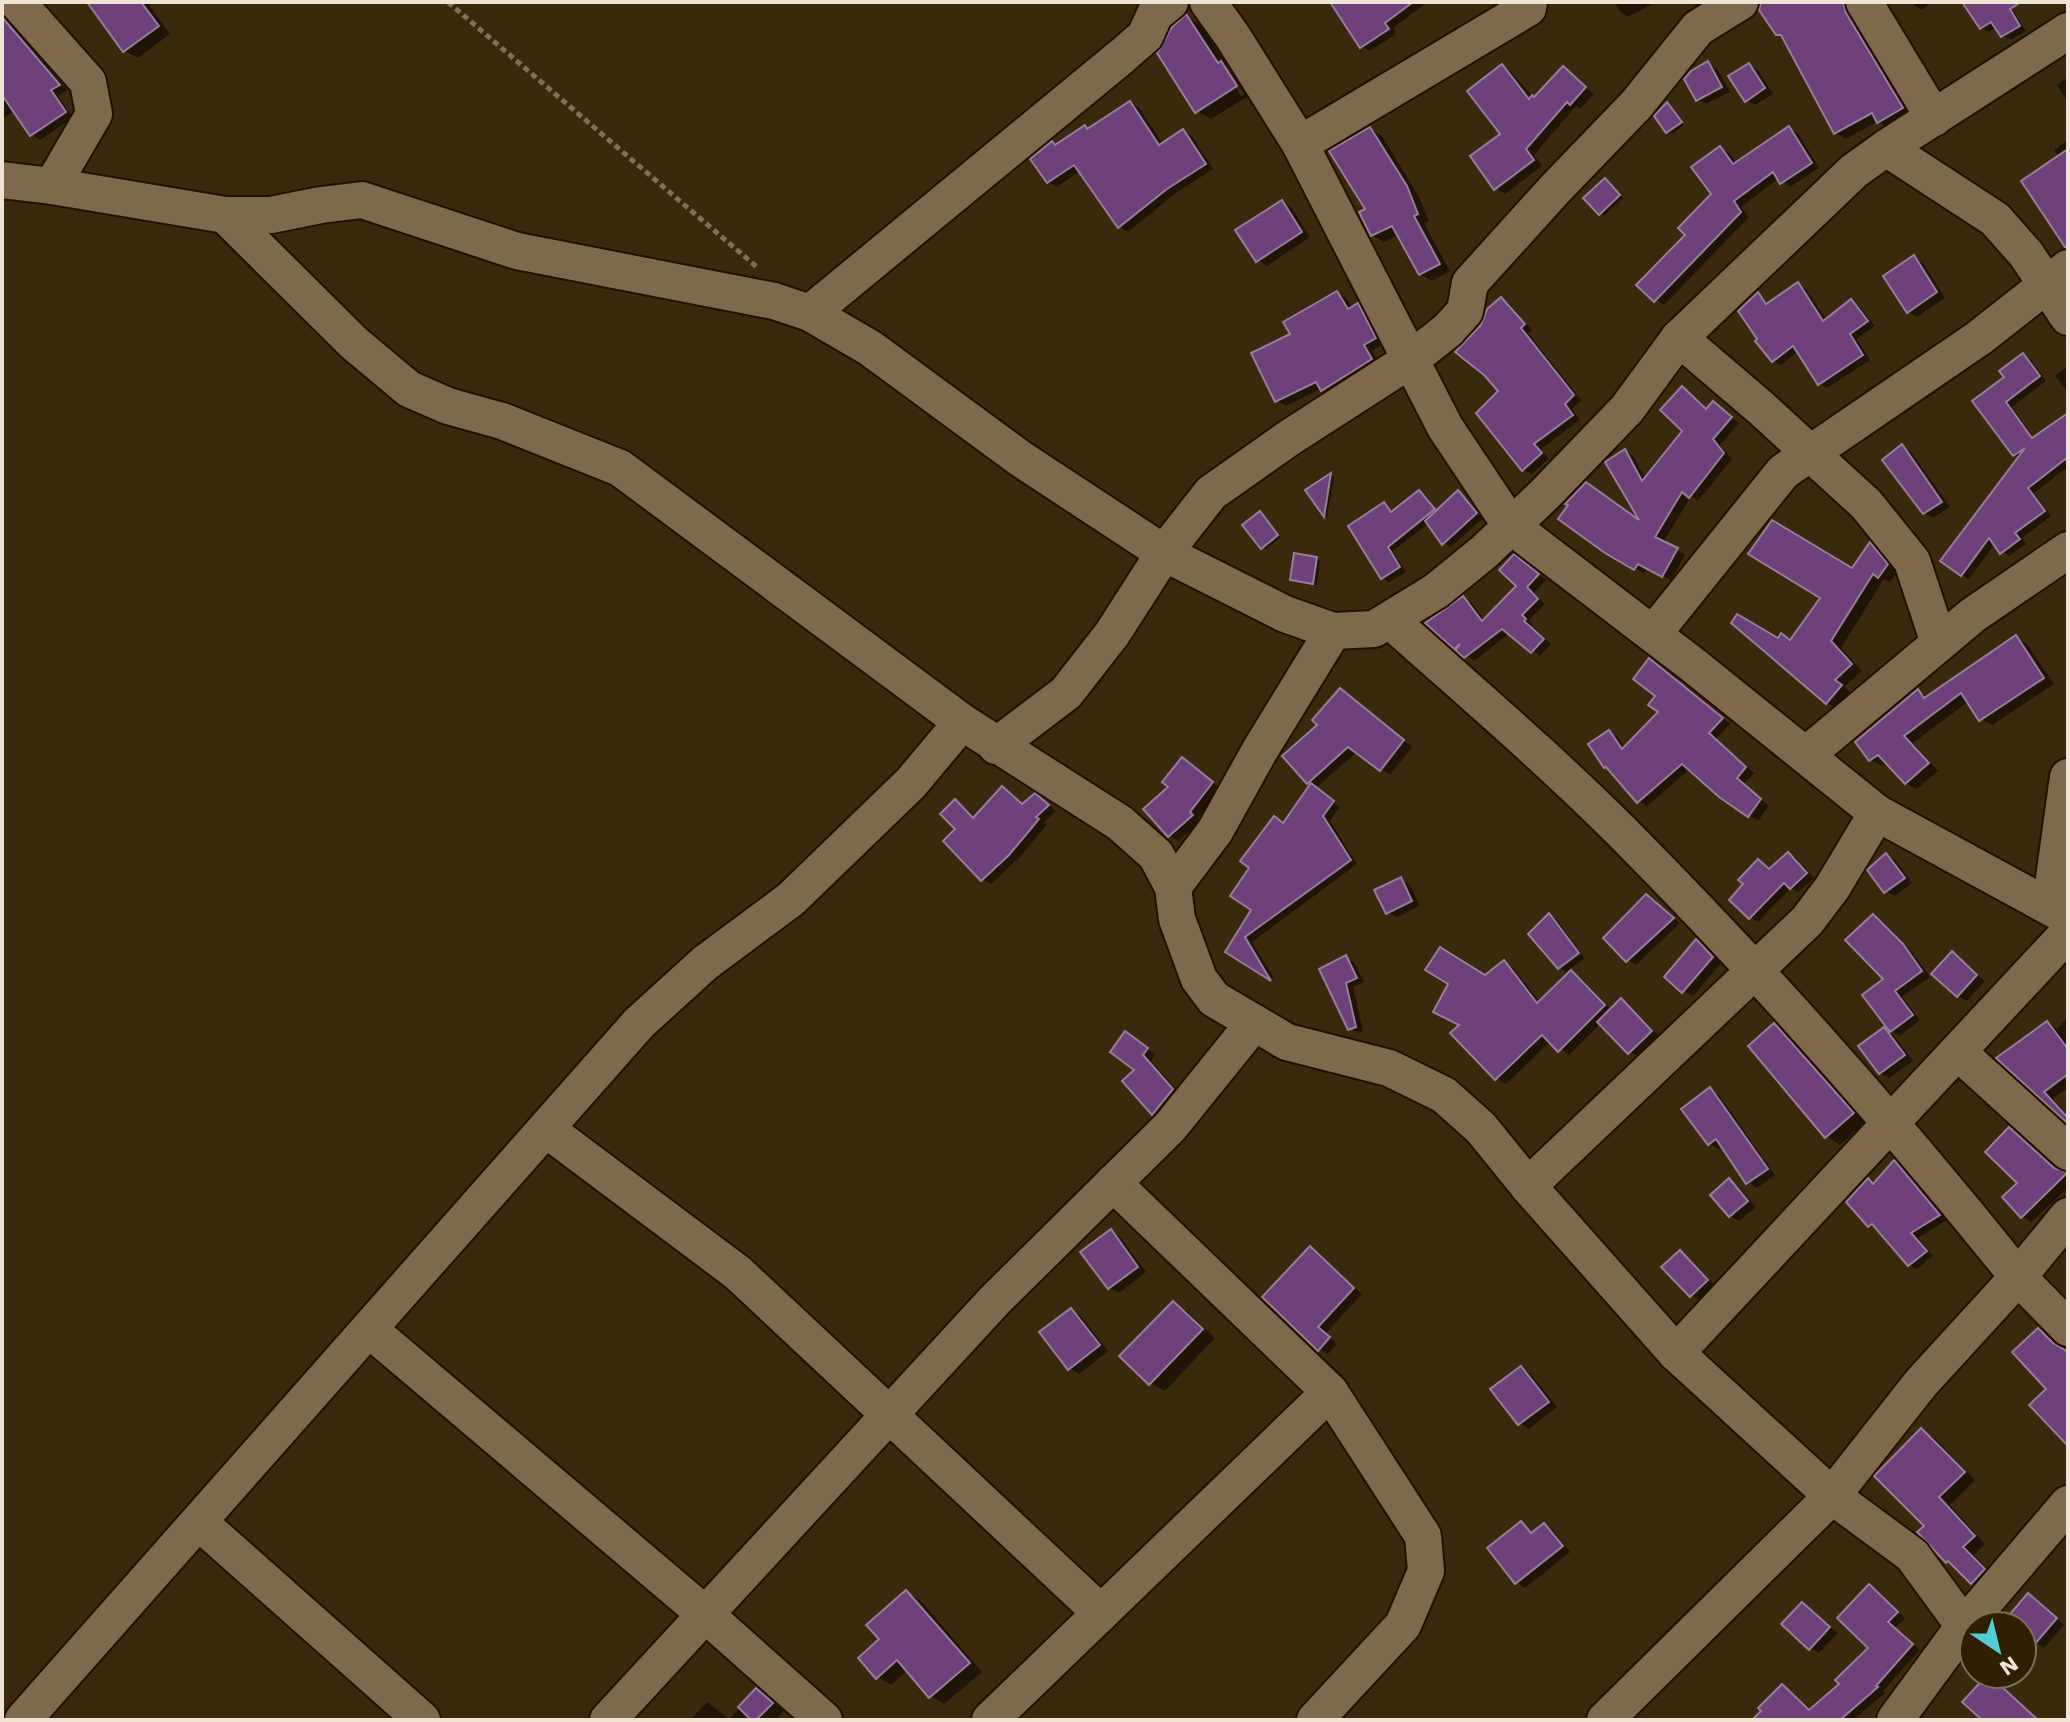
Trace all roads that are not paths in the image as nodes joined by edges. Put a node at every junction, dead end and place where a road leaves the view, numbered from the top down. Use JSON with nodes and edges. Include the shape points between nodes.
{"nodes":[{"id":1,"x":17,"y":2,"type":"edge"},
{"id":2,"x":1170,"y":2,"type":"edge"},
{"id":3,"x":1208,"y":2,"type":"edge"},
{"id":4,"x":1529,"y":2,"type":"edge"},
{"id":5,"x":1740,"y":2,"type":"edge"},
{"id":6,"x":1864,"y":2,"type":"edge"},
{"id":7,"x":2068,"y":31,"type":"edge"},
{"id":8,"x":1934,"y":118,"type":"junction"},
{"id":9,"x":1300,"y":144,"type":"junction"},
{"id":10,"x":1886,"y":148,"type":"junction"},
{"id":11,"x":2,"y":180,"type":"edge"},
{"id":12,"x":52,"y":186,"type":"junction"},
{"id":13,"x":225,"y":215,"type":"junction"},
{"id":14,"x":2056,"y":276,"type":"edge"},
{"id":15,"x":810,"y":313,"type":"junction"},
{"id":16,"x":2068,"y":317,"type":"edge"},
{"id":17,"x":1679,"y":338,"type":"junction"},
{"id":18,"x":1410,"y":360,"type":"junction"},
{"id":19,"x":1812,"y":453,"type":"junction"},
{"id":20,"x":1511,"y":526,"type":"junction"},
{"id":21,"x":2068,"y":550,"type":"edge"},
{"id":22,"x":1164,"y":553,"type":"junction"},
{"id":23,"x":1390,"y":620,"type":"junction"},
{"id":24,"x":1333,"y":631,"type":"junction"},
{"id":25,"x":1653,"y":634,"type":"junction"},
{"id":26,"x":1939,"y":643,"type":"junction"},
{"id":27,"x":962,"y":722,"type":"junction"},
{"id":28,"x":996,"y":746,"type":"junction"},
{"id":29,"x":1806,"y":755,"type":"junction"},
{"id":30,"x":2068,"y":777,"type":"edge"},
{"id":31,"x":1877,"y":813,"type":"junction"},
{"id":32,"x":1173,"y":887,"type":"junction"},
{"id":33,"x":2062,"y":919,"type":"edge"},
{"id":34,"x":1754,"y":971,"type":"junction"},
{"id":35,"x":1254,"y":1023,"type":"junction"},
{"id":36,"x":1958,"y":1052,"type":"junction"},
{"id":37,"x":1891,"y":1125,"type":"junction"},
{"id":38,"x":546,"y":1129,"type":"junction"},
{"id":39,"x":2068,"y":1152,"type":"edge"},
{"id":40,"x":1113,"y":1183,"type":"junction"},
{"id":41,"x":1528,"y":1186,"type":"junction"},
{"id":42,"x":2068,"y":1216,"type":"edge"},
{"id":43,"x":2018,"y":1277,"type":"junction"},
{"id":44,"x":2068,"y":1328,"type":"edge"},
{"id":45,"x":370,"y":1330,"type":"junction"},
{"id":46,"x":1676,"y":1353,"type":"junction"},
{"id":47,"x":1330,"y":1392,"type":"junction"},
{"id":48,"x":891,"y":1414,"type":"junction"},
{"id":49,"x":1832,"y":1496,"type":"junction"},
{"id":50,"x":2068,"y":1504,"type":"edge"},
{"id":51,"x":199,"y":1522,"type":"junction"},
{"id":52,"x":1978,"y":1610,"type":"edge"},
{"id":53,"x":1101,"y":1613,"type":"junction"},
{"id":54,"x":706,"y":1615,"type":"junction"},
{"id":55,"x":1958,"y":1618,"type":"edge"},
{"id":56,"x":1958,"y":1634,"type":"edge"},
{"id":57,"x":23,"y":1720,"type":"edge"},
{"id":58,"x":422,"y":1720,"type":"edge"},
{"id":59,"x":608,"y":1720,"type":"edge"},
{"id":60,"x":824,"y":1720,"type":"edge"},
{"id":61,"x":990,"y":1720,"type":"edge"},
{"id":62,"x":1315,"y":1720,"type":"edge"},
{"id":63,"x":1605,"y":1720,"type":"edge"},
{"id":64,"x":1895,"y":1720,"type":"edge"}],
"edges":[{"from":1,"to":12,"type":"street","via":[[88,82],[92,103],[94,114]]},
{"from":2,"to":15,"type":"street","via":[[1122,56]]},
{"from":3,"to":9,"type":"street"},
{"from":4,"to":9,"type":"street","via":[[1528,8]]},
{"from":5,"to":18,"type":"street","via":[[1698,28],[1636,105],[1470,283],[1465,311]]},
{"from":6,"to":8,"type":"street"},
{"from":7,"to":8,"type":"street"},
{"from":8,"to":10,"type":"street"},
{"from":9,"to":18,"type":"street"},
{"from":10,"to":14,"type":"street","via":[[1995,219],[2026,254]]},
{"from":10,"to":17,"type":"street","via":[[1801,219]]},
{"from":11,"to":12,"type":"street"},
{"from":12,"to":13,"type":"street"},
{"from":13,"to":15,"type":"street","via":[[271,215],[362,200],[517,251],[774,301]]},
{"from":13,"to":27,"type":"street","via":[[354,343],[409,389],[620,468]]},
{"from":14,"to":16,"type":"street"},
{"from":14,"to":19,"type":"street","via":[[1979,338]]},
{"from":15,"to":22,"type":"street","via":[[870,348],[1021,459]]},
{"from":17,"to":19,"type":"street"},
{"from":17,"to":20,"type":"street","via":[[1627,409]]},
{"from":18,"to":20,"type":"street","via":[[1445,427]]},
{"from":18,"to":22,"type":"street","via":[[1211,493]]},
{"from":19,"to":25,"type":"street","via":[[1783,472]]},
{"from":19,"to":26,"type":"street","via":[[1866,504],[1912,561]]},
{"from":20,"to":23,"type":"street","via":[[1436,591]]},
{"from":20,"to":25,"type":"street"},
{"from":21,"to":26,"type":"street"},
{"from":22,"to":24,"type":"street","via":[[1285,614]]},
{"from":22,"to":28,"type":"street","via":[[1066,693]]},
{"from":23,"to":24,"type":"street","via":[[1374,629]]},
{"from":23,"to":34,"type":"street","via":[[1622,832]]},
{"from":24,"to":32,"type":"street","via":[[1215,831]]},
{"from":25,"to":29,"type":"street"},
{"from":26,"to":29,"type":"street"},
{"from":27,"to":28,"type":"street"},
{"from":27,"to":38,"type":"street","via":[[911,783],[791,899],[705,963],[639,1023]]},
{"from":28,"to":32,"type":"street","via":[[1120,823],[1156,855]]},
{"from":29,"to":31,"type":"street"},
{"from":30,"to":33,"type":"street"},
{"from":31,"to":33,"type":"street"},
{"from":31,"to":34,"type":"street","via":[[1807,921]]},
{"from":32,"to":35,"type":"street","via":[[1177,919],[1199,979],[1214,999]]},
{"from":33,"to":36,"type":"street"},
{"from":34,"to":37,"type":"street"},
{"from":34,"to":41,"type":"street"},
{"from":35,"to":40,"type":"street","via":[[1170,1127]]},
{"from":35,"to":41,"type":"street","via":[[1287,1042],[1389,1068],[1444,1095],[1481,1128]]},
{"from":36,"to":37,"type":"street"},
{"from":36,"to":39,"type":"street"},
{"from":37,"to":43,"type":"street"},
{"from":37,"to":46,"type":"street"},
{"from":38,"to":45,"type":"street"},
{"from":38,"to":48,"type":"street","via":[[738,1273]]},
{"from":40,"to":47,"type":"street"},
{"from":40,"to":48,"type":"street","via":[[995,1300]]},
{"from":41,"to":46,"type":"street"},
{"from":42,"to":43,"type":"street"},
{"from":43,"to":44,"type":"street"},
{"from":43,"to":49,"type":"street","via":[[1921,1383]]},
{"from":45,"to":51,"type":"street"},
{"from":45,"to":54,"type":"street"},
{"from":46,"to":49,"type":"street"},
{"from":47,"to":53,"type":"street"},
{"from":47,"to":62,"type":"street","via":[[1423,1536],[1426,1571],[1403,1625]]},
{"from":48,"to":53,"type":"street"},
{"from":48,"to":54,"type":"street"},
{"from":49,"to":55,"type":"street","via":[[1912,1555]]},
{"from":49,"to":63,"type":"street"},
{"from":50,"to":52,"type":"street"},
{"from":51,"to":57,"type":"street"},
{"from":51,"to":58,"type":"street"},
{"from":53,"to":61,"type":"street"},
{"from":54,"to":59,"type":"street"},
{"from":54,"to":60,"type":"street"},
{"from":56,"to":64,"type":"street"}]}
